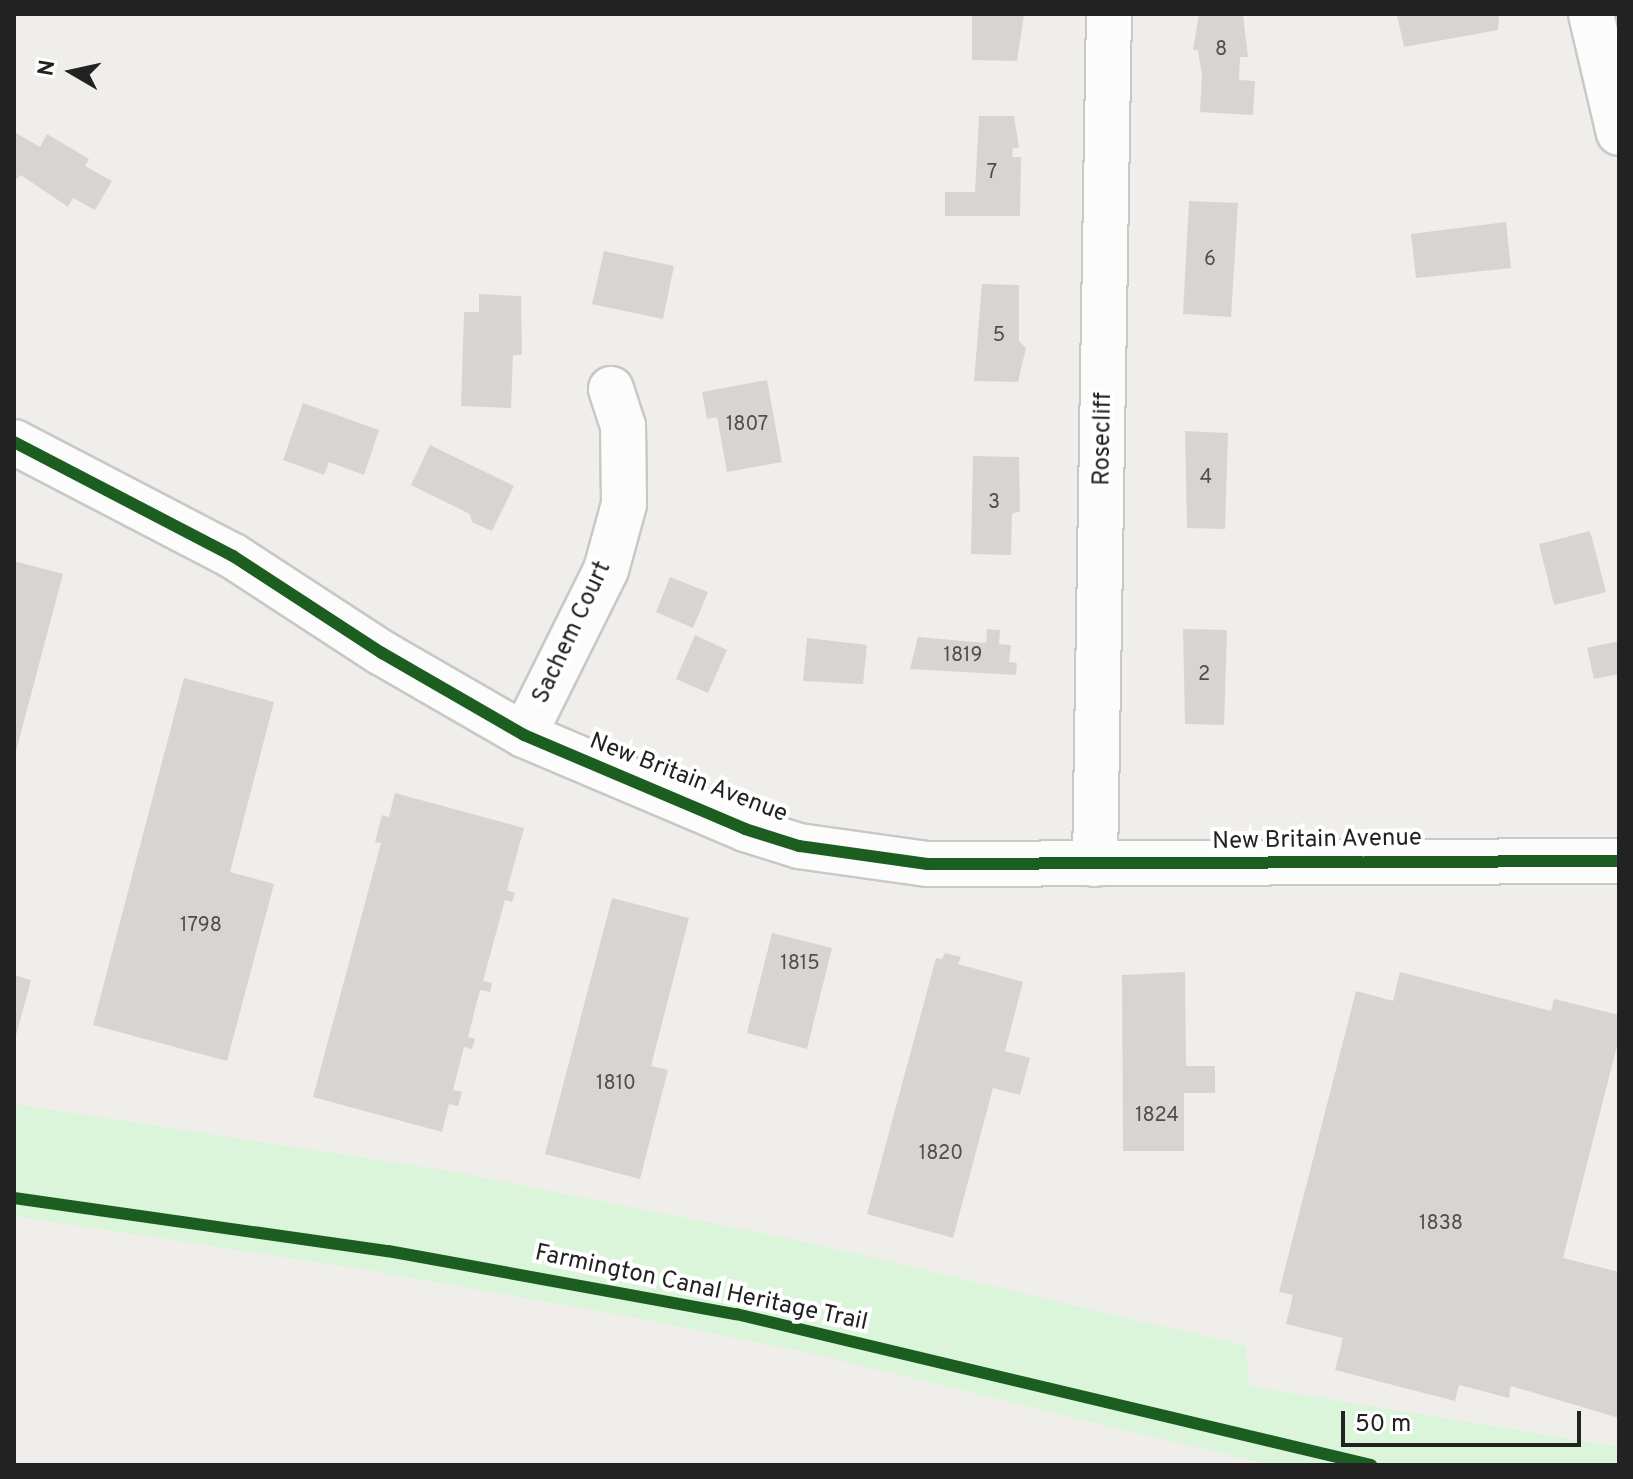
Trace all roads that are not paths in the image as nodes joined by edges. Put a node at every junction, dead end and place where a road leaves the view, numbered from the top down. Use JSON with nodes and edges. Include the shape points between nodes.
{"nodes":[{"id":1,"x":1109,"y":14,"type":"edge"},
{"id":2,"x":1591,"y":14,"type":"edge"},
{"id":3,"x":1619,"y":133,"type":"edge"},
{"id":4,"x":611,"y":389,"type":"dead end"},
{"id":5,"x":14,"y":442,"type":"edge"},
{"id":6,"x":524,"y":735,"type":"junction"},
{"id":7,"x":1619,"y":861,"type":"edge"},
{"id":8,"x":1095,"y":864,"type":"junction"}],
"edges":[{"from":1,"to":8,"type":"street","name":"Rosecliff"},
{"from":2,"to":3,"type":"street"},
{"from":4,"to":6,"type":"street","name":"Sachem Court","via":[[623,426],[624,504],[606,570]]},
{"from":5,"to":6,"type":"street","name":"New Britain Avenue","via":[[233,556],[382,653]]},
{"from":6,"to":8,"type":"street","name":"New Britain Avenue","via":[[745,829],[799,846],[927,864]]},
{"from":7,"to":8,"type":"street","name":"New Britain Avenue"}]}
